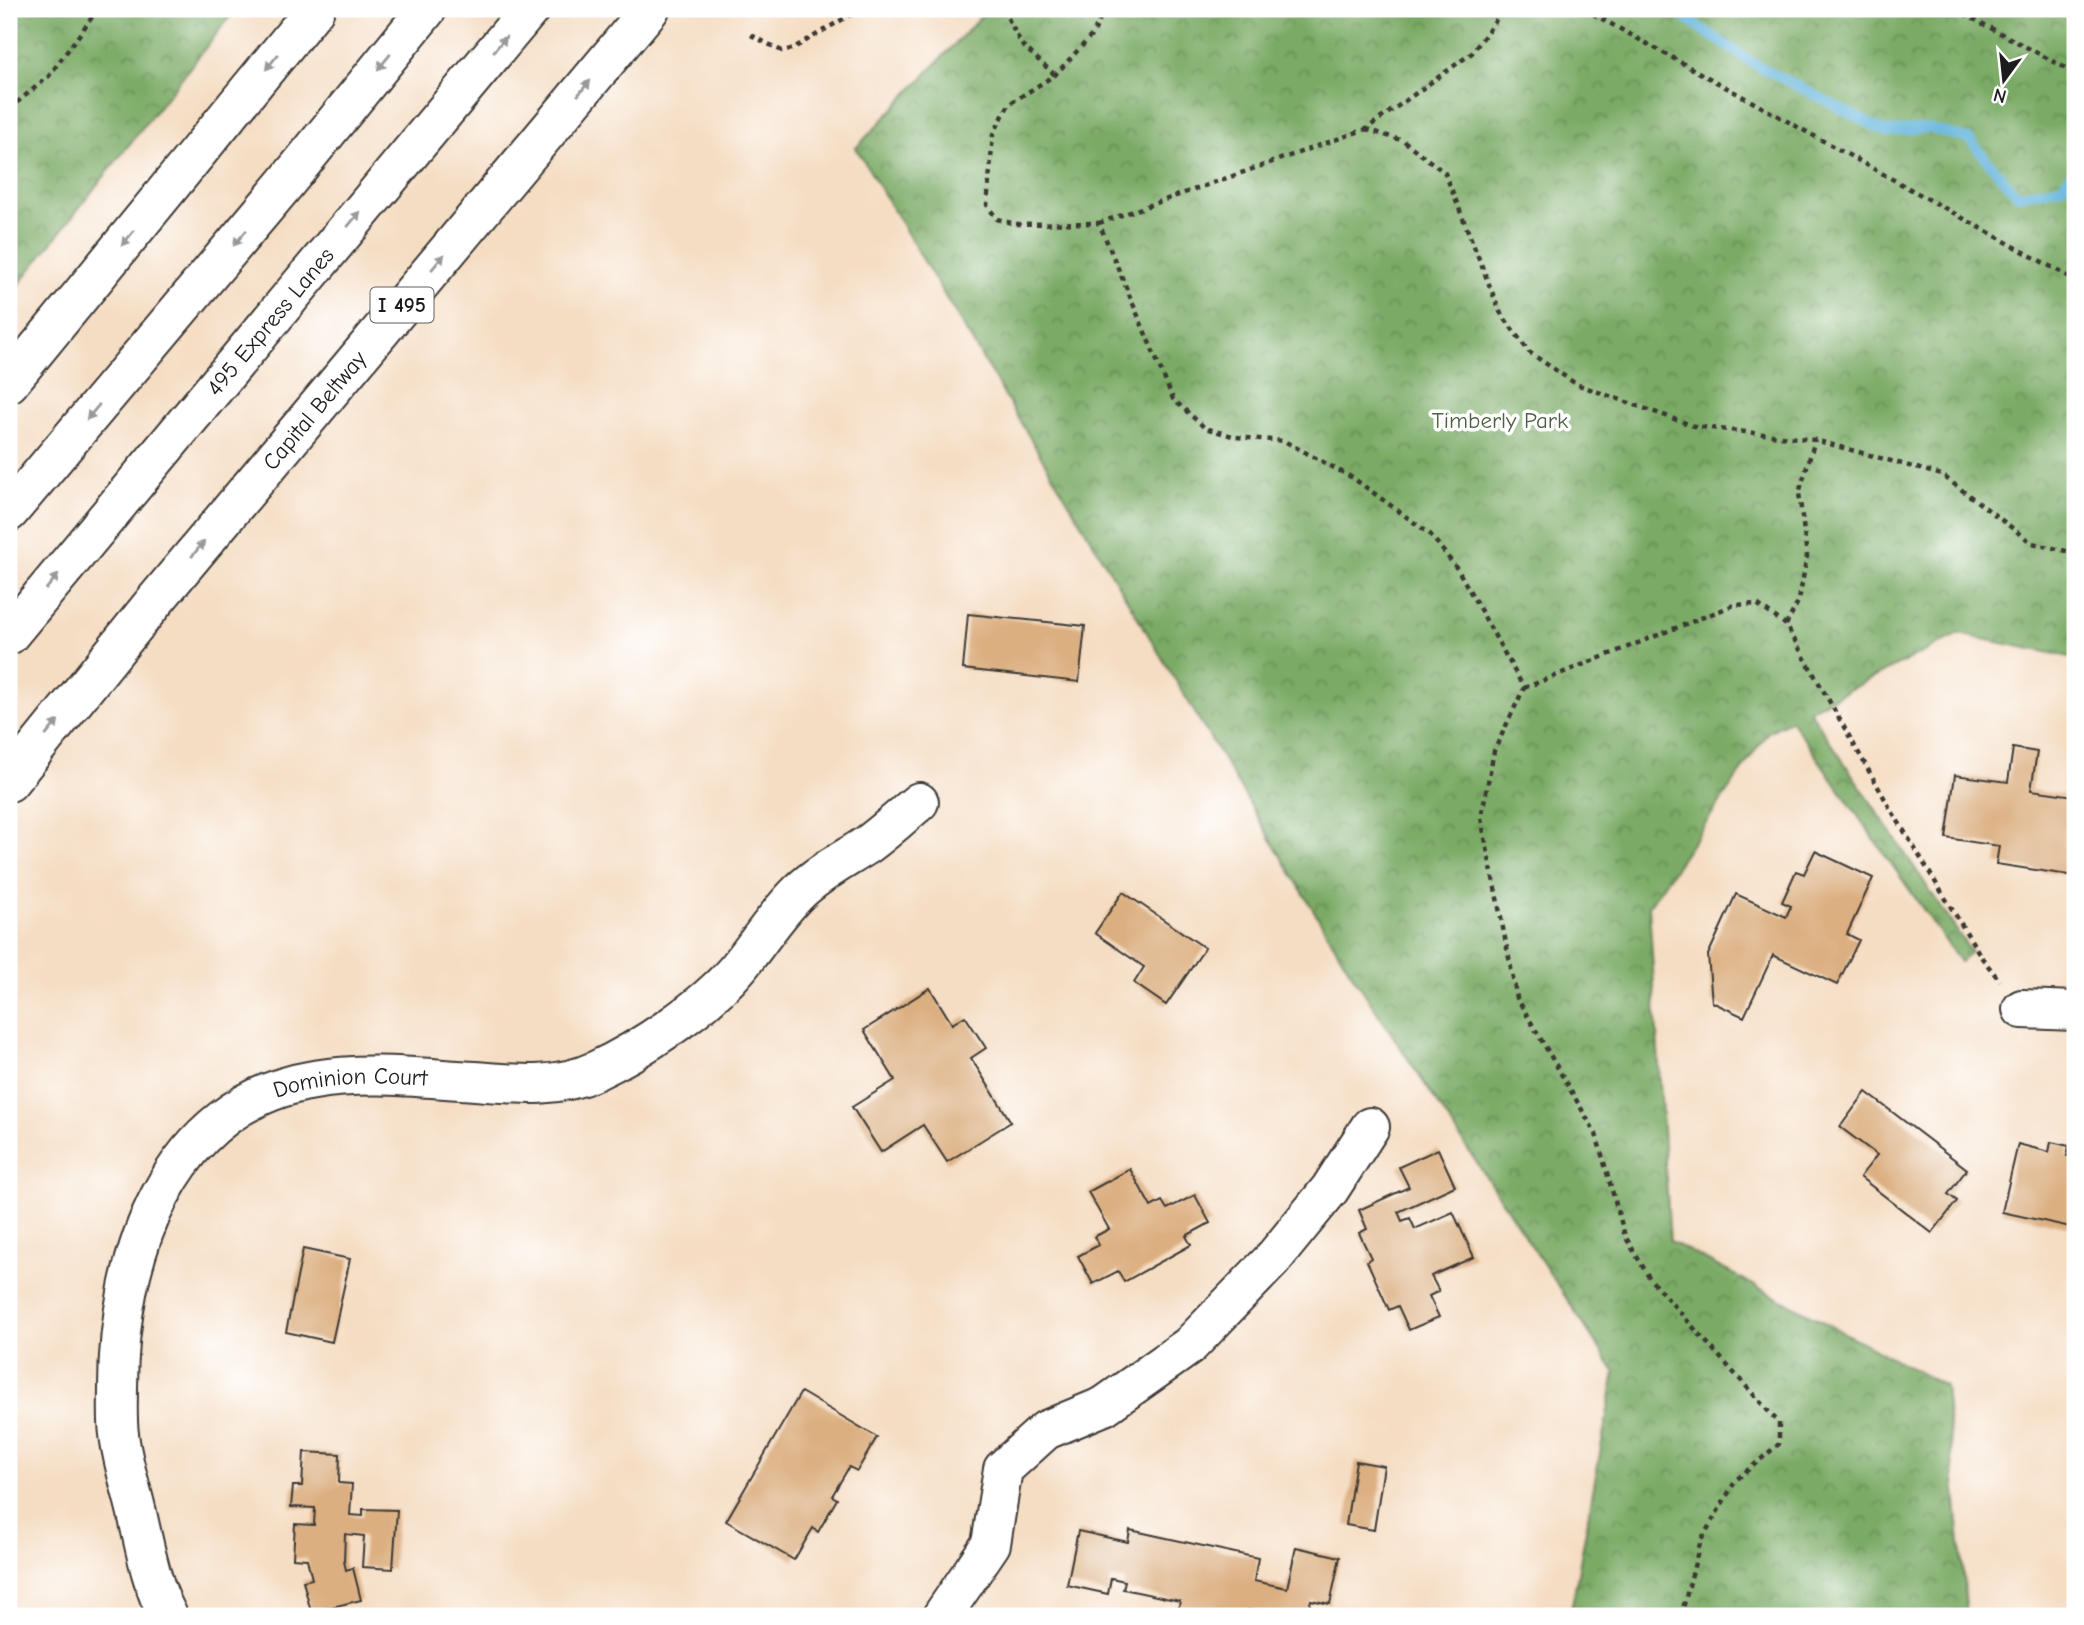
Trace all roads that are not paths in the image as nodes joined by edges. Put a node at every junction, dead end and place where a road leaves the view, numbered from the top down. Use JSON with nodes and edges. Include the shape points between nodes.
{"nodes":[{"id":1,"x":315,"y":9,"type":"edge"},
{"id":2,"x":427,"y":9,"type":"edge"},
{"id":3,"x":530,"y":9,"type":"edge"},
{"id":4,"x":650,"y":9,"type":"edge"},
{"id":5,"x":9,"y":383,"type":"edge"},
{"id":6,"x":9,"y":512,"type":"edge"},
{"id":7,"x":9,"y":635,"type":"edge"},
{"id":8,"x":9,"y":782,"type":"edge"},
{"id":9,"x":919,"y":802,"type":"dead end"},
{"id":10,"x":2022,"y":1009,"type":"road end"},
{"id":11,"x":2075,"y":1011,"type":"edge"},
{"id":12,"x":1370,"y":1127,"type":"dead end"},
{"id":13,"x":168,"y":1616,"type":"edge"},
{"id":14,"x":942,"y":1616,"type":"edge"}],
"edges":[{"from":1,"to":5,"type":"main road","one_way":true},
{"from":2,"to":6,"type":"main road","one_way":true},
{"from":7,"to":3,"type":"main road","name":"495 Express Lanes","one_way":true},
{"from":8,"to":4,"type":"main road","name":"Capital Beltway","number":"I 495","one_way":true},
{"from":9,"to":13,"type":"main road","name":"Dominion Court","via":[[798,893],[711,994],[659,1033],[594,1072],[561,1082],[527,1085],[363,1074],[311,1081],[270,1092],[230,1114],[193,1148],[165,1182],[149,1214],[129,1279],[118,1344],[118,1433],[148,1562]]},
{"from":10,"to":11,"type":"main road"},
{"from":12,"to":14,"type":"main road","via":[[1330,1189],[1272,1260],[1189,1346],[1104,1406],[1046,1430],[1003,1469],[990,1544]]}]}
